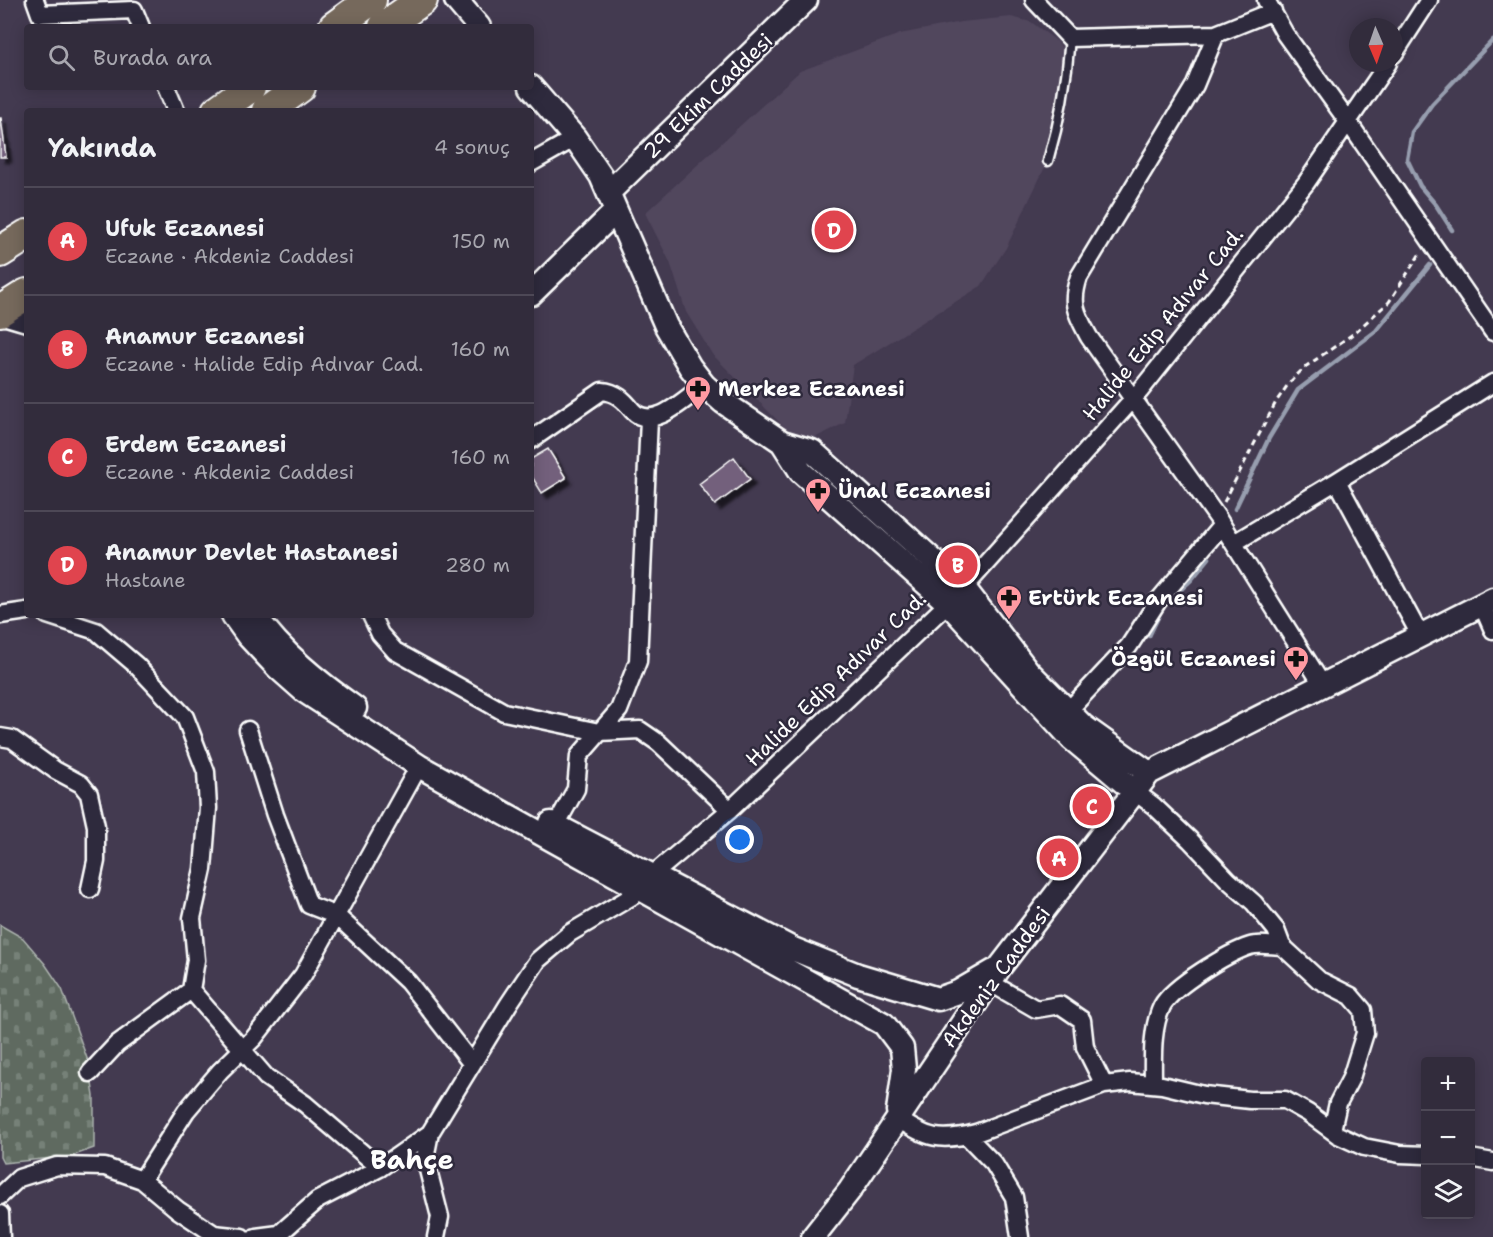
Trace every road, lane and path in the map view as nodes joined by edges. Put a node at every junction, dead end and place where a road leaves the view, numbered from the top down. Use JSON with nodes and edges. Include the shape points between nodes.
{"nodes":[{"id":1,"x":34,"y":0,"type":"edge"},
{"id":2,"x":371,"y":0,"type":"edge"},
{"id":3,"x":422,"y":0,"type":"edge"},
{"id":4,"x":456,"y":0,"type":"edge"},
{"id":5,"x":806,"y":0,"type":"edge"},
{"id":6,"x":1034,"y":0,"type":"edge"},
{"id":7,"x":1426,"y":1,"type":"edge"},
{"id":8,"x":1269,"y":6,"type":"edge"},
{"id":9,"x":140,"y":24,"type":"edge"},
{"id":10,"x":337,"y":24,"type":"edge"},
{"id":11,"x":388,"y":24,"type":"edge"},
{"id":12,"x":476,"y":24,"type":"edge"},
{"id":13,"x":1216,"y":34,"type":"junction"},
{"id":14,"x":1070,"y":38,"type":"junction"},
{"id":15,"x":1403,"y":39,"type":"edge"},
{"id":16,"x":1382,"y":72,"type":"edge"},
{"id":17,"x":167,"y":90,"type":"edge"},
{"id":18,"x":246,"y":90,"type":"edge"},
{"id":19,"x":296,"y":90,"type":"edge"},
{"id":20,"x":534,"y":90,"type":"edge"},
{"id":21,"x":175,"y":108,"type":"edge"},
{"id":22,"x":221,"y":108,"type":"edge"},
{"id":23,"x":271,"y":108,"type":"edge"},
{"id":24,"x":1349,"y":123,"type":"junction"},
{"id":25,"x":574,"y":138,"type":"junction"},
{"id":26,"x":534,"y":161,"type":"edge"},
{"id":27,"x":1048,"y":161,"type":"dead end"},
{"id":28,"x":613,"y":202,"type":"junction"},
{"id":29,"x":1429,"y":239,"type":"junction"},
{"id":30,"x":534,"y":291,"type":"edge"},
{"id":31,"x":24,"y":296,"type":"edge"},
{"id":32,"x":0,"y":312,"type":"edge"},
{"id":33,"x":24,"y":319,"type":"edge"},
{"id":34,"x":1493,"y":332,"type":"edge"},
{"id":35,"x":1493,"y":383,"type":"edge"},
{"id":36,"x":704,"y":385,"type":"junction"},
{"id":37,"x":1133,"y":398,"type":"junction"},
{"id":38,"x":649,"y":418,"type":"junction"},
{"id":39,"x":534,"y":438,"type":"edge"},
{"id":40,"x":1337,"y":481,"type":"junction"},
{"id":41,"x":1219,"y":521,"type":"junction"},
{"id":42,"x":1234,"y":543,"type":"junction"},
{"id":43,"x":956,"y":596,"type":"junction"},
{"id":44,"x":1488,"y":602,"type":"edge"},
{"id":45,"x":24,"y":611,"type":"edge"},
{"id":46,"x":0,"y":615,"type":"edge"},
{"id":47,"x":56,"y":618,"type":"edge"},
{"id":48,"x":235,"y":618,"type":"edge"},
{"id":49,"x":258,"y":618,"type":"edge"},
{"id":50,"x":372,"y":618,"type":"edge"},
{"id":51,"x":1493,"y":630,"type":"edge"},
{"id":52,"x":1421,"y":637,"type":"junction"},
{"id":53,"x":1322,"y":684,"type":"junction"},
{"id":54,"x":1068,"y":711,"type":"junction"},
{"id":55,"x":248,"y":730,"type":"dead end"},
{"id":56,"x":599,"y":732,"type":"junction"},
{"id":57,"x":0,"y":737,"type":"edge"},
{"id":58,"x":419,"y":766,"type":"junction"},
{"id":59,"x":1149,"y":773,"type":"junction"},
{"id":60,"x":1134,"y":792,"type":"junction"},
{"id":61,"x":730,"y":810,"type":"junction"},
{"id":62,"x":556,"y":825,"type":"junction"},
{"id":63,"x":646,"y":883,"type":"junction"},
{"id":64,"x":90,"y":889,"type":"dead end"},
{"id":65,"x":336,"y":916,"type":"junction"},
{"id":66,"x":1282,"y":946,"type":"junction"},
{"id":67,"x":995,"y":974,"type":"junction"},
{"id":68,"x":191,"y":990,"type":"junction"},
{"id":69,"x":242,"y":1050,"type":"junction"},
{"id":70,"x":472,"y":1064,"type":"junction"},
{"id":71,"x":90,"y":1073,"type":"dead end"},
{"id":72,"x":1153,"y":1084,"type":"junction"},
{"id":73,"x":1104,"y":1085,"type":"junction"},
{"id":74,"x":897,"y":1118,"type":"junction"},
{"id":75,"x":1332,"y":1130,"type":"junction"},
{"id":76,"x":430,"y":1132,"type":"junction"},
{"id":77,"x":967,"y":1136,"type":"junction"},
{"id":78,"x":1421,"y":1155,"type":"edge"},
{"id":79,"x":1475,"y":1159,"type":"edge"},
{"id":80,"x":1493,"y":1162,"type":"edge"},
{"id":81,"x":380,"y":1168,"type":"junction"},
{"id":82,"x":142,"y":1180,"type":"junction"},
{"id":83,"x":0,"y":1196,"type":"edge"},
{"id":84,"x":0,"y":1214,"type":"edge"},
{"id":85,"x":1,"y":1237,"type":"edge"},
{"id":86,"x":242,"y":1237,"type":"edge"},
{"id":87,"x":256,"y":1237,"type":"edge"},
{"id":88,"x":436,"y":1237,"type":"edge"},
{"id":89,"x":813,"y":1237,"type":"edge"},
{"id":90,"x":1020,"y":1237,"type":"edge"}],
"edges":[{"from":1,"to":9,"type":"street","via":[[40,14],[134,10]]},
{"from":2,"to":10,"type":"highway"},
{"from":3,"to":11,"type":"highway"},
{"from":4,"to":12,"type":"street"},
{"from":5,"to":28,"type":"street","name":"29 Ekim Caddesi"},
{"from":6,"to":14,"type":"street"},
{"from":7,"to":15,"type":"street"},
{"from":8,"to":13,"type":"street"},
{"from":8,"to":24,"type":"street"},
{"from":13,"to":14,"type":"street"},
{"from":13,"to":37,"type":"street","via":[[1195,85],[1079,277],[1074,293],[1074,309],[1089,337]]},
{"from":14,"to":27,"type":"lane","via":[[1058,129]]},
{"from":16,"to":24,"type":"street","name":"Halide Edip Adıvar Cad."},
{"from":17,"to":21,"type":"street"},
{"from":18,"to":22,"type":"highway"},
{"from":19,"to":23,"type":"highway"},
{"from":20,"to":25,"type":"street"},
{"from":24,"to":29,"type":"street"},
{"from":24,"to":37,"type":"street","name":"Halide Edip Adıvar Cad.","via":[[1306,183]]},
{"from":25,"to":26,"type":"street"},
{"from":25,"to":28,"type":"street","via":[[601,176]]},
{"from":28,"to":30,"type":"street","name":"29 Ekim Caddesi"},
{"from":28,"to":36,"type":"street","via":[[666,326]]},
{"from":29,"to":34,"type":"street"},
{"from":29,"to":41,"type":"path","via":[[1389,302],[1289,382]]},
{"from":31,"to":32,"type":"highway"},
{"from":32,"to":33,"type":"street"},
{"from":35,"to":40,"type":"street"},
{"from":36,"to":38,"type":"street","via":[[662,416]]},
{"from":36,"to":43,"type":"street","via":[[782,442],[801,471]]},
{"from":37,"to":41,"type":"street"},
{"from":37,"to":43,"type":"street","name":"Halide Edip Adıvar Cad."},
{"from":38,"to":39,"type":"street","via":[[636,415],[624,400],[602,391]]},
{"from":38,"to":56,"type":"street","via":[[638,661],[619,710]]},
{"from":40,"to":42,"type":"street"},
{"from":40,"to":52,"type":"street"},
{"from":41,"to":42,"type":"street"},
{"from":41,"to":54,"type":"street","via":[[1129,646]]},
{"from":42,"to":53,"type":"street"},
{"from":43,"to":54,"type":"street"},
{"from":43,"to":60,"type":"street","via":[[1072,739]]},
{"from":43,"to":61,"type":"street","name":"Halide Edip Adıvar Cad."},
{"from":44,"to":51,"type":"street"},
{"from":44,"to":52,"type":"street","name":"Akdeniz Caddesi"},
{"from":45,"to":46,"type":"street"},
{"from":47,"to":68,"type":"street","via":[[96,632],[136,665],[185,717],[206,772],[208,808],[203,869],[192,918],[196,960]]},
{"from":48,"to":58,"type":"street","via":[[304,692]]},
{"from":49,"to":62,"type":"street","via":[[316,680],[369,718],[424,754]]},
{"from":50,"to":56,"type":"street","via":[[395,651],[504,712]]},
{"from":52,"to":53,"type":"street","name":"Akdeniz Caddesi"},
{"from":53,"to":59,"type":"street","name":"Akdeniz Caddesi"},
{"from":54,"to":59,"type":"street"},
{"from":55,"to":65,"type":"street","via":[[309,905]]},
{"from":56,"to":61,"type":"street","via":[[640,730]]},
{"from":56,"to":62,"type":"street","via":[[579,756],[576,789]]},
{"from":57,"to":64,"type":"street","via":[[12,739],[81,784],[89,794],[96,826],[96,861]]},
{"from":58,"to":63,"type":"street"},
{"from":58,"to":65,"type":"street"},
{"from":59,"to":60,"type":"street","name":"Akdeniz Caddesi"},
{"from":60,"to":66,"type":"street","via":[[1154,806],[1254,903],[1276,930]]},
{"from":60,"to":67,"type":"street","name":"Akdeniz Caddesi"},
{"from":61,"to":63,"type":"street","name":"Halide Edip Adıvar Cad."},
{"from":62,"to":63,"type":"street"},
{"from":63,"to":67,"type":"street","via":[[792,949],[918,994],[938,999]]},
{"from":63,"to":70,"type":"street","name":"Halide Edip Adıvar Cad.","via":[[570,933],[538,960]]},
{"from":63,"to":74,"type":"street","via":[[884,1024],[902,1048],[904,1069]]},
{"from":65,"to":69,"type":"street","via":[[303,975]]},
{"from":65,"to":70,"type":"street","via":[[408,982]]},
{"from":66,"to":72,"type":"street","via":[[1252,945],[1223,958],[1175,990],[1163,1006],[1158,1022]]},
{"from":66,"to":75,"type":"street","via":[[1319,980],[1351,996],[1363,1011],[1365,1033],[1351,1078],[1338,1102]]},
{"from":67,"to":73,"type":"street","via":[[1036,1009],[1060,1005],[1082,1020],[1084,1047]]},
{"from":67,"to":74,"type":"street","name":"Akdeniz Caddesi"},
{"from":68,"to":69,"type":"street"},
{"from":68,"to":71,"type":"street","via":[[117,1044]]},
{"from":69,"to":81,"type":"street","via":[[266,1077],[305,1104]]},
{"from":69,"to":82,"type":"street","via":[[186,1111]]},
{"from":70,"to":76,"type":"street","name":"Halide Edip Adıvar Cad."},
{"from":72,"to":73,"type":"street"},
{"from":72,"to":75,"type":"street","via":[[1204,1095],[1285,1100]]},
{"from":73,"to":77,"type":"street"},
{"from":74,"to":77,"type":"street","via":[[932,1137]]},
{"from":74,"to":89,"type":"street","name":"Akdeniz Caddesi","via":[[850,1190]]},
{"from":75,"to":78,"type":"street","via":[[1364,1147]]},
{"from":76,"to":81,"type":"street"},
{"from":76,"to":88,"type":"street","name":"Halide Edip Adıvar Cad.","via":[[424,1158],[440,1217]]},
{"from":77,"to":90,"type":"street","via":[[994,1164],[1014,1197]]},
{"from":79,"to":80,"type":"street"},
{"from":81,"to":87,"type":"street","via":[[318,1200],[279,1234]]},
{"from":82,"to":83,"type":"street","via":[[105,1167],[57,1166],[20,1178]]},
{"from":82,"to":86,"type":"street","via":[[214,1234]]},
{"from":84,"to":85,"type":"street"}]}
